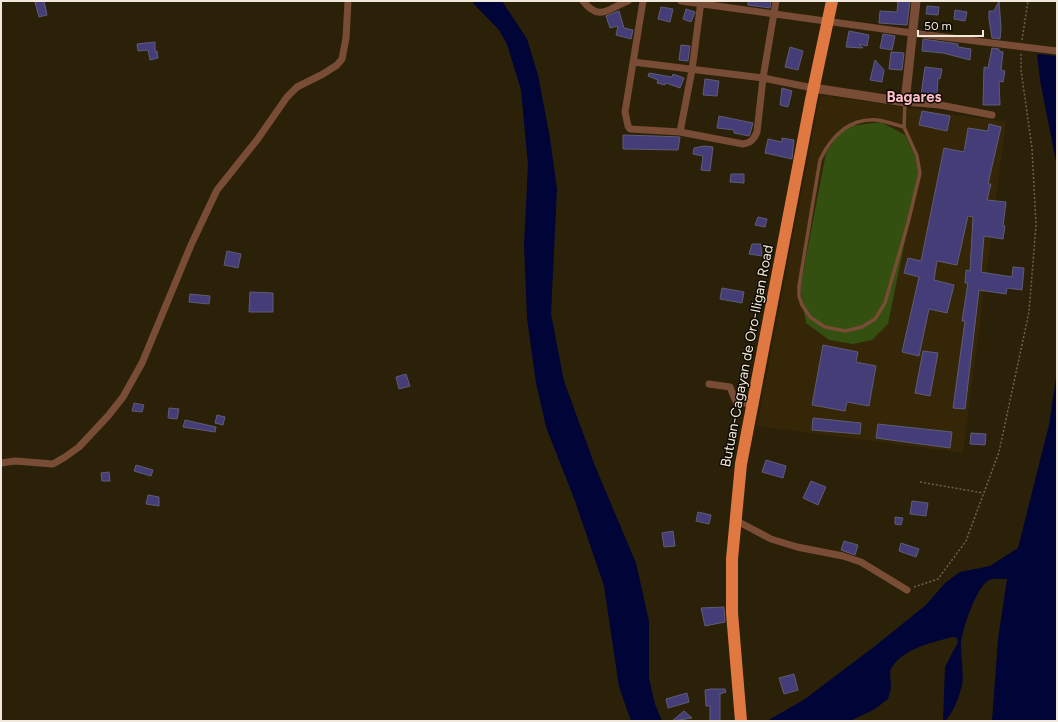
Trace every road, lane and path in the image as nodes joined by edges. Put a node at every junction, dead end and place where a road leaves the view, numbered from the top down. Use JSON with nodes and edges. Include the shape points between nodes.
{"nodes":[{"id":1,"x":348,"y":1,"type":"edge"},
{"id":2,"x":583,"y":1,"type":"edge"},
{"id":3,"x":628,"y":1,"type":"edge"},
{"id":4,"x":643,"y":1,"type":"edge"},
{"id":5,"x":681,"y":1,"type":"edge"},
{"id":6,"x":776,"y":1,"type":"edge"},
{"id":7,"x":832,"y":1,"type":"edge"},
{"id":8,"x":916,"y":1,"type":"edge"},
{"id":9,"x":1028,"y":1,"type":"edge"},
{"id":10,"x":701,"y":2,"type":"edge"},
{"id":11,"x":774,"y":14,"type":"junction"},
{"id":12,"x":828,"y":21,"type":"junction"},
{"id":13,"x":912,"y":33,"type":"junction"},
{"id":14,"x":1021,"y":47,"type":"junction"},
{"id":15,"x":1057,"y":51,"type":"edge"},
{"id":16,"x":633,"y":62,"type":"junction"},
{"id":17,"x":692,"y":70,"type":"junction"},
{"id":18,"x":763,"y":78,"type":"junction"},
{"id":19,"x":813,"y":88,"type":"junction"},
{"id":20,"x":905,"y":102,"type":"junction"},
{"id":21,"x":992,"y":115,"type":"dead end"},
{"id":22,"x":904,"y":127,"type":"junction"},
{"id":23,"x":680,"y":132,"type":"junction"},
{"id":24,"x":709,"y":384,"type":"dead end"},
{"id":25,"x":752,"y":404,"type":"junction"},
{"id":26,"x":1,"y":463,"type":"edge"},
{"id":27,"x":920,"y":482,"type":"dead end"},
{"id":28,"x":983,"y":493,"type":"junction"},
{"id":29,"x":735,"y":520,"type":"junction"},
{"id":30,"x":907,"y":590,"type":"joint"},
{"id":31,"x":741,"y":718,"type":"edge"}],
"edges":[{"from":1,"to":26,"type":"street","via":[[342,59],[323,74],[297,87],[287,97],[217,190],[142,363],[123,397],[79,447],[65,457],[52,464],[15,461]]},
{"from":2,"to":3,"type":"street","via":[[591,10],[599,13]]},
{"from":4,"to":16,"type":"street"},
{"from":5,"to":10,"type":"street"},
{"from":6,"to":11,"type":"street"},
{"from":7,"to":12,"type":"highway","name":"Butuan-Cagayan de Oro-Iligan Road"},
{"from":8,"to":13,"type":"street"},
{"from":9,"to":14,"type":"path"},
{"from":10,"to":11,"type":"street"},
{"from":10,"to":17,"type":"street"},
{"from":11,"to":12,"type":"street"},
{"from":11,"to":18,"type":"street"},
{"from":12,"to":13,"type":"street"},
{"from":12,"to":19,"type":"highway","name":"Butuan-Cagayan de Oro-Iligan Road"},
{"from":13,"to":14,"type":"street"},
{"from":13,"to":20,"type":"street"},
{"from":14,"to":15,"type":"street"},
{"from":14,"to":28,"type":"path","via":[[1021,70],[1032,148],[1036,225],[1029,304],[1000,452]]},
{"from":16,"to":17,"type":"street"},
{"from":16,"to":23,"type":"street","via":[[625,112],[628,126]]},
{"from":17,"to":18,"type":"street"},
{"from":17,"to":23,"type":"street"},
{"from":18,"to":19,"type":"street"},
{"from":18,"to":23,"type":"street","via":[[757,132],[749,143]]},
{"from":19,"to":20,"type":"street"},
{"from":19,"to":25,"type":"highway","name":"Butuan-Cagayan de Oro-Iligan Road"},
{"from":20,"to":21,"type":"street","via":[[940,105]]},
{"from":20,"to":22,"type":"lane"},
{"from":22,"to":22,"type":"lane","via":[[917,156],[920,173],[885,303],[875,319],[862,327],[844,331],[825,327],[810,317],[799,296],[820,160],[827,145],[838,133],[852,124],[876,120]]},
{"from":24,"to":25,"type":"street","via":[[727,386],[736,402]]},
{"from":25,"to":29,"type":"highway","name":"Butuan-Cagayan de Oro-Iligan Road","via":[[741,464]]},
{"from":27,"to":28,"type":"path"},
{"from":28,"to":30,"type":"path","via":[[966,541],[938,579]]},
{"from":29,"to":30,"type":"street","via":[[771,539],[860,562]]},
{"from":29,"to":31,"type":"highway","name":"Butuan-Cagayan de Oro-Iligan Road","via":[[732,613]]}]}
